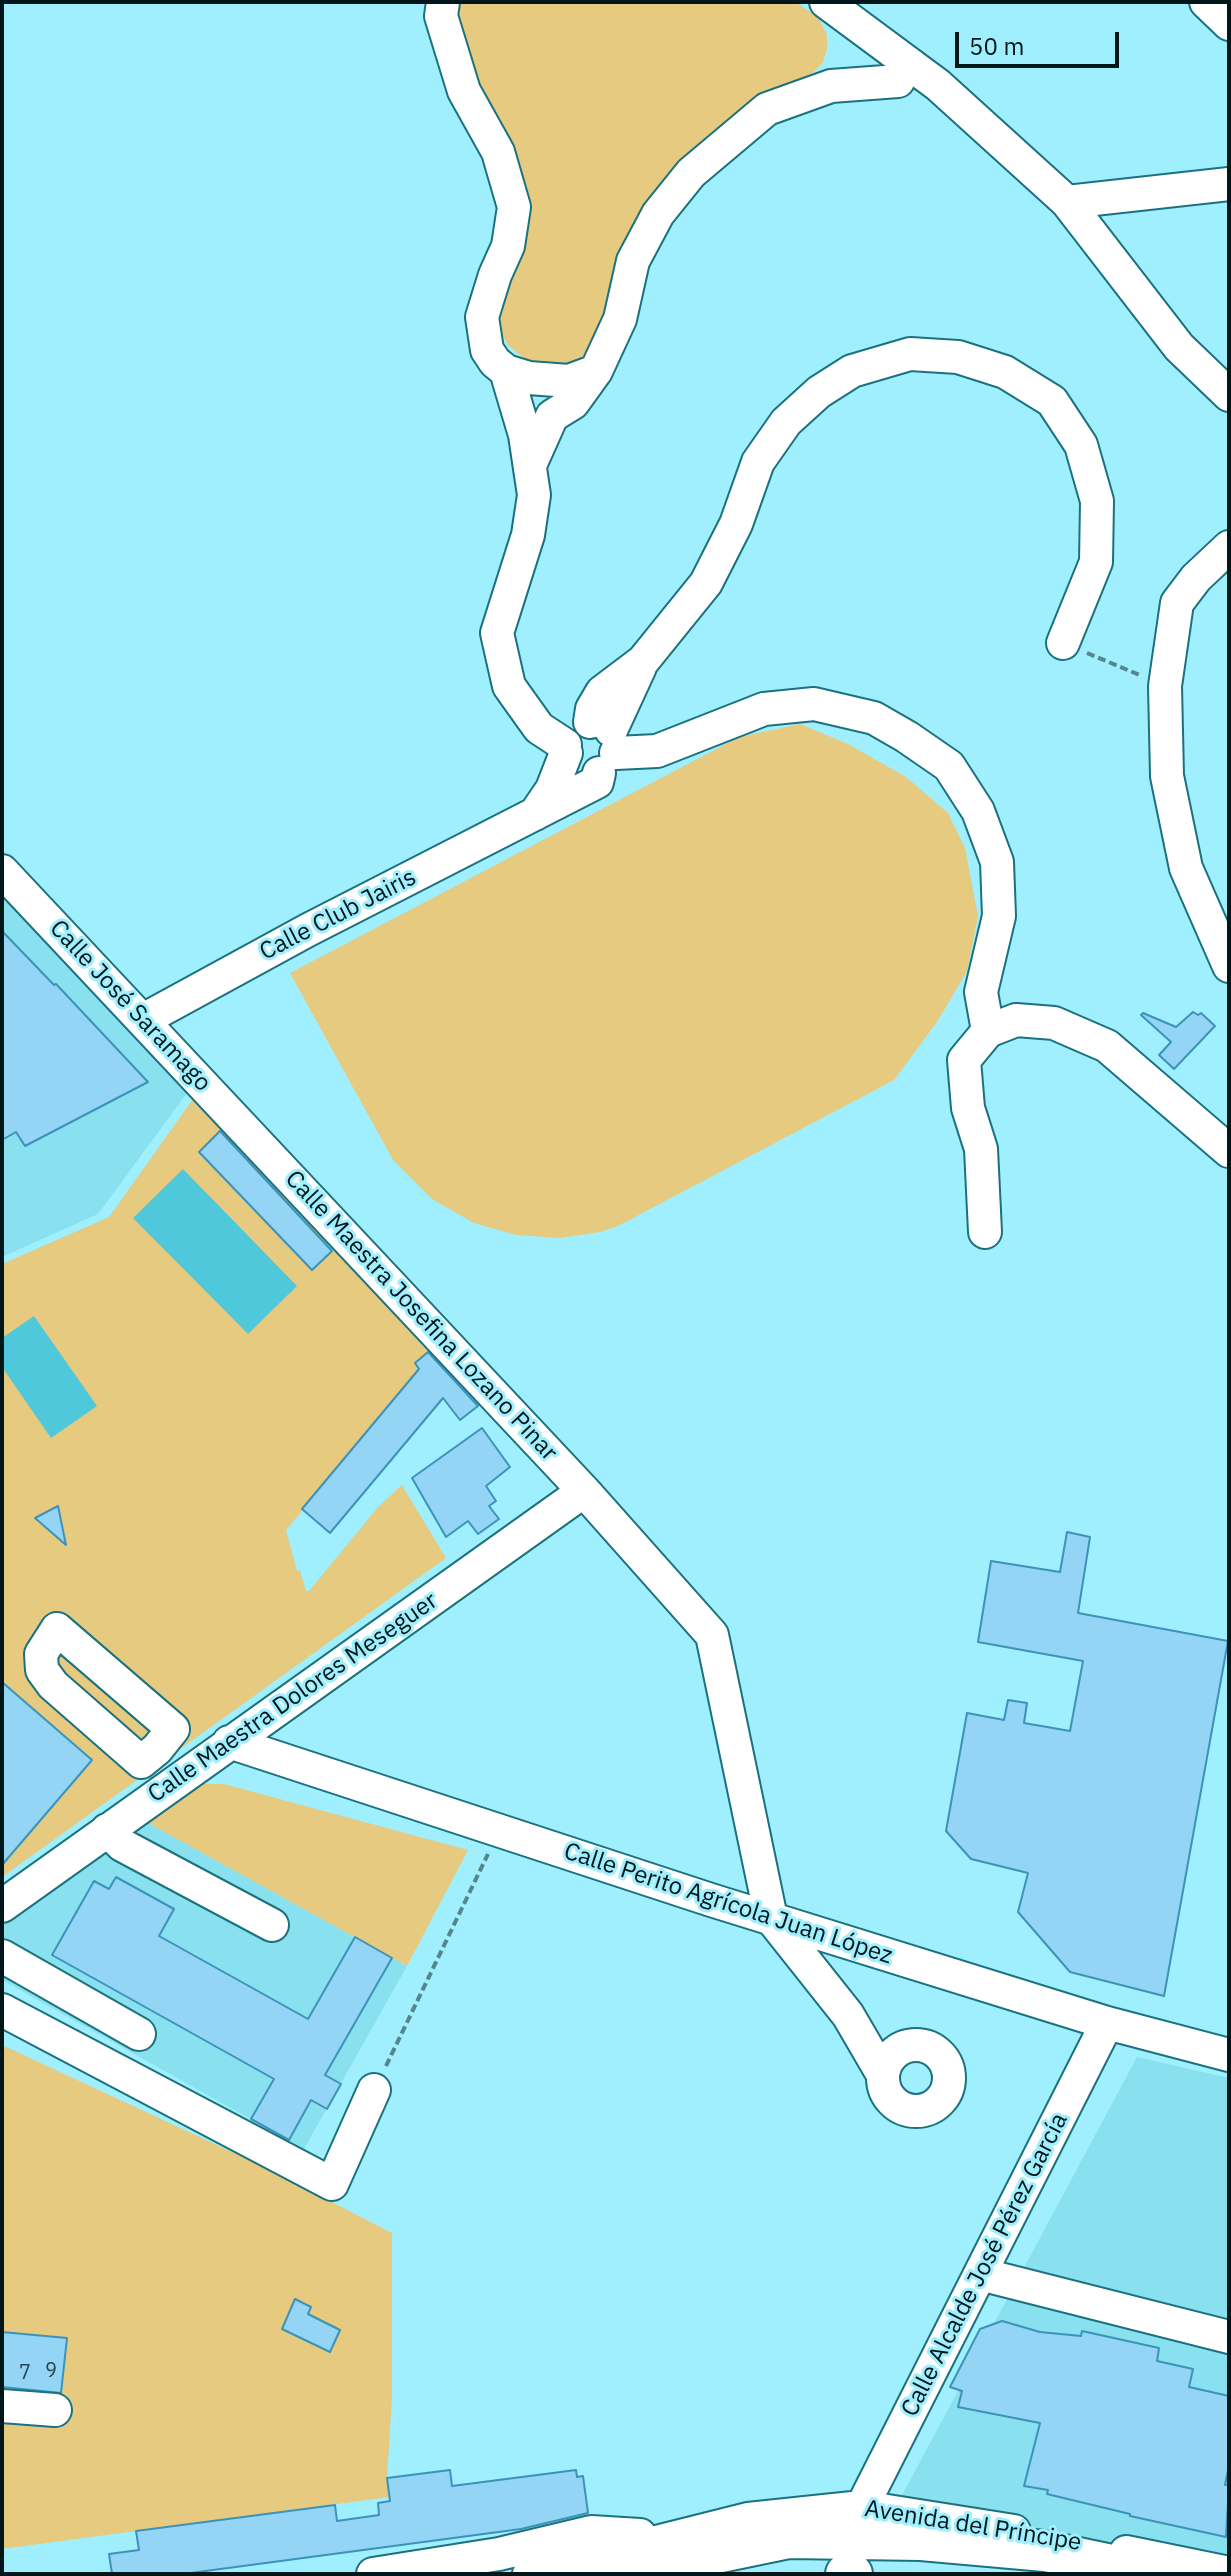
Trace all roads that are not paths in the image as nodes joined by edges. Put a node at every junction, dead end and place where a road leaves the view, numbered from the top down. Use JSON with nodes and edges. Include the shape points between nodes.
{"nodes":[{"id":1,"x":443,"y":2,"type":"edge"},
{"id":2,"x":826,"y":2,"type":"edge"},
{"id":3,"x":1206,"y":2,"type":"edge"},
{"id":4,"x":1229,"y":24,"type":"edge"},
{"id":5,"x":898,"y":81,"type":"dead end"},
{"id":6,"x":1229,"y":184,"type":"edge"},
{"id":7,"x":1067,"y":202,"type":"junction"},
{"id":8,"x":506,"y":371,"type":"junction"},
{"id":9,"x":596,"y":371,"type":"junction"},
{"id":10,"x":1229,"y":395,"type":"edge"},
{"id":11,"x":531,"y":463,"type":"junction"},
{"id":12,"x":1229,"y":547,"type":"edge"},
{"id":13,"x":1063,"y":643,"type":"road end"},
{"id":14,"x":590,"y":743,"type":"junction"},
{"id":15,"x":2,"y":871,"type":"edge"},
{"id":16,"x":1229,"y":966,"type":"edge"},
{"id":17,"x":143,"y":1020,"type":"junction"},
{"id":18,"x":1002,"y":1025,"type":"junction"},
{"id":19,"x":258,"y":1142,"type":"joint"},
{"id":20,"x":1229,"y":1151,"type":"edge"},
{"id":21,"x":985,"y":1232,"type":"dead end"},
{"id":22,"x":584,"y":1491,"type":"junction"},
{"id":23,"x":229,"y":1742,"type":"junction"},
{"id":24,"x":157,"y":1749,"type":"dead end"},
{"id":25,"x":184,"y":1775,"type":"junction"},
{"id":26,"x":107,"y":1830,"type":"junction"},
{"id":27,"x":2,"y":1906,"type":"edge"},
{"id":28,"x":771,"y":1918,"type":"junction"},
{"id":29,"x":272,"y":1925,"type":"dead end"},
{"id":30,"x":2,"y":1956,"type":"edge"},
{"id":31,"x":2,"y":2010,"type":"edge"},
{"id":32,"x":1107,"y":2023,"type":"junction"},
{"id":33,"x":139,"y":2034,"type":"dead end"},
{"id":34,"x":1229,"y":2055,"type":"edge"},
{"id":35,"x":883,"y":2075,"type":"dead end"},
{"id":36,"x":374,"y":2090,"type":"road end"},
{"id":37,"x":980,"y":2274,"type":"junction"},
{"id":38,"x":1229,"y":2337,"type":"edge"},
{"id":39,"x":2,"y":2406,"type":"edge"},
{"id":40,"x":55,"y":2410,"type":"dead end"},
{"id":41,"x":862,"y":2507,"type":"junction"},
{"id":42,"x":676,"y":2537,"type":"junction"},
{"id":43,"x":1229,"y":2573,"type":"edge"},
{"id":44,"x":373,"y":2574,"type":"edge"},
{"id":45,"x":529,"y":2574,"type":"edge"},
{"id":46,"x":614,"y":2574,"type":"edge"},
{"id":47,"x":1155,"y":2574,"type":"edge"}],
"edges":[{"from":1,"to":8,"type":"street","via":[[441,16],[464,91],[498,152],[514,207],[508,246],[482,317],[487,350]]},
{"from":2,"to":7,"type":"street","via":[[938,85]]},
{"from":3,"to":4,"type":"street"},
{"from":5,"to":9,"type":"street","via":[[831,86],[767,109],[691,173],[658,214],[633,261],[620,319]]},
{"from":6,"to":7,"type":"street"},
{"from":7,"to":10,"type":"street","via":[[1179,347]]},
{"from":8,"to":9,"type":"street","via":[[557,382]]},
{"from":8,"to":11,"type":"street"},
{"from":9,"to":11,"type":"street","via":[[573,403],[552,416]]},
{"from":11,"to":14,"type":"street","via":[[534,495],[528,535],[497,633],[509,686],[539,728]]},
{"from":12,"to":16,"type":"street","via":[[1177,603],[1165,686],[1167,776],[1186,868]]},
{"from":13,"to":14,"type":"street","via":[[1096,562],[1097,501],[1081,445],[1052,401],[1005,372],[958,357],[910,354],[852,371],[786,422],[758,462],[736,524],[706,583],[643,661]]},
{"from":14,"to":17,"type":"street","name":"Calle Club Jairis","via":[[534,815]]},
{"from":14,"to":18,"type":"street","via":[[657,751],[764,709],[814,704],[874,718],[907,737],[949,766],[978,811],[997,862],[999,916],[981,992]]},
{"from":15,"to":17,"type":"street","name":"Calle José Saramago"},
{"from":17,"to":19,"type":"street","name":"Calle José Saramago"},
{"from":18,"to":20,"type":"street","via":[[1054,1023],[1107,1046]]},
{"from":18,"to":21,"type":"street","via":[[964,1060],[968,1108],[981,1149]]},
{"from":19,"to":22,"type":"street","name":"Calle Maestra Josefina Lozano Pinar"},
{"from":22,"to":23,"type":"street","name":"Calle Maestra Dolores Meseguer"},
{"from":22,"to":28,"type":"street","name":"Calle Maestra Josefina Lozano Pinar","via":[[712,1635]]},
{"from":23,"to":25,"type":"street","name":"Calle Maestra Dolores Meseguer"},
{"from":23,"to":28,"type":"street","name":"Calle Perito Agrícola Juan López"},
{"from":24,"to":25,"type":"street"},
{"from":25,"to":26,"type":"street","name":"Calle Maestra Dolores Meseguer"},
{"from":26,"to":27,"type":"street","name":"Calle Maestra Dolores Meseguer"},
{"from":26,"to":29,"type":"street","via":[[122,1845]]},
{"from":28,"to":32,"type":"street","name":"Calle Perito Agrícola Juan López"},
{"from":28,"to":35,"type":"street","via":[[848,2015]]},
{"from":30,"to":33,"type":"street"},
{"from":31,"to":36,"type":"street","via":[[332,2184]]},
{"from":32,"to":34,"type":"street","name":"Calle Perito Agrícola Juan López"},
{"from":32,"to":37,"type":"street","name":"Calle Alcalde José Pérez García"},
{"from":37,"to":38,"type":"street"},
{"from":37,"to":41,"type":"street","name":"Calle Alcalde José Pérez García"},
{"from":39,"to":40,"type":"street"},
{"from":41,"to":42,"type":"street","name":"Avenida del Príncipe","via":[[748,2519]]},
{"from":41,"to":43,"type":"street","name":"Avenida del Príncipe","via":[[1068,2539]]},
{"from":42,"to":44,"type":"street","via":[[591,2532],[499,2554]]},
{"from":42,"to":45,"type":"street","name":"Avenida del Príncipe"},
{"from":46,"to":47,"type":"main road","name":"Avenida del Príncipe","via":[[789,2538],[921,2540],[1045,2551]]}]}
